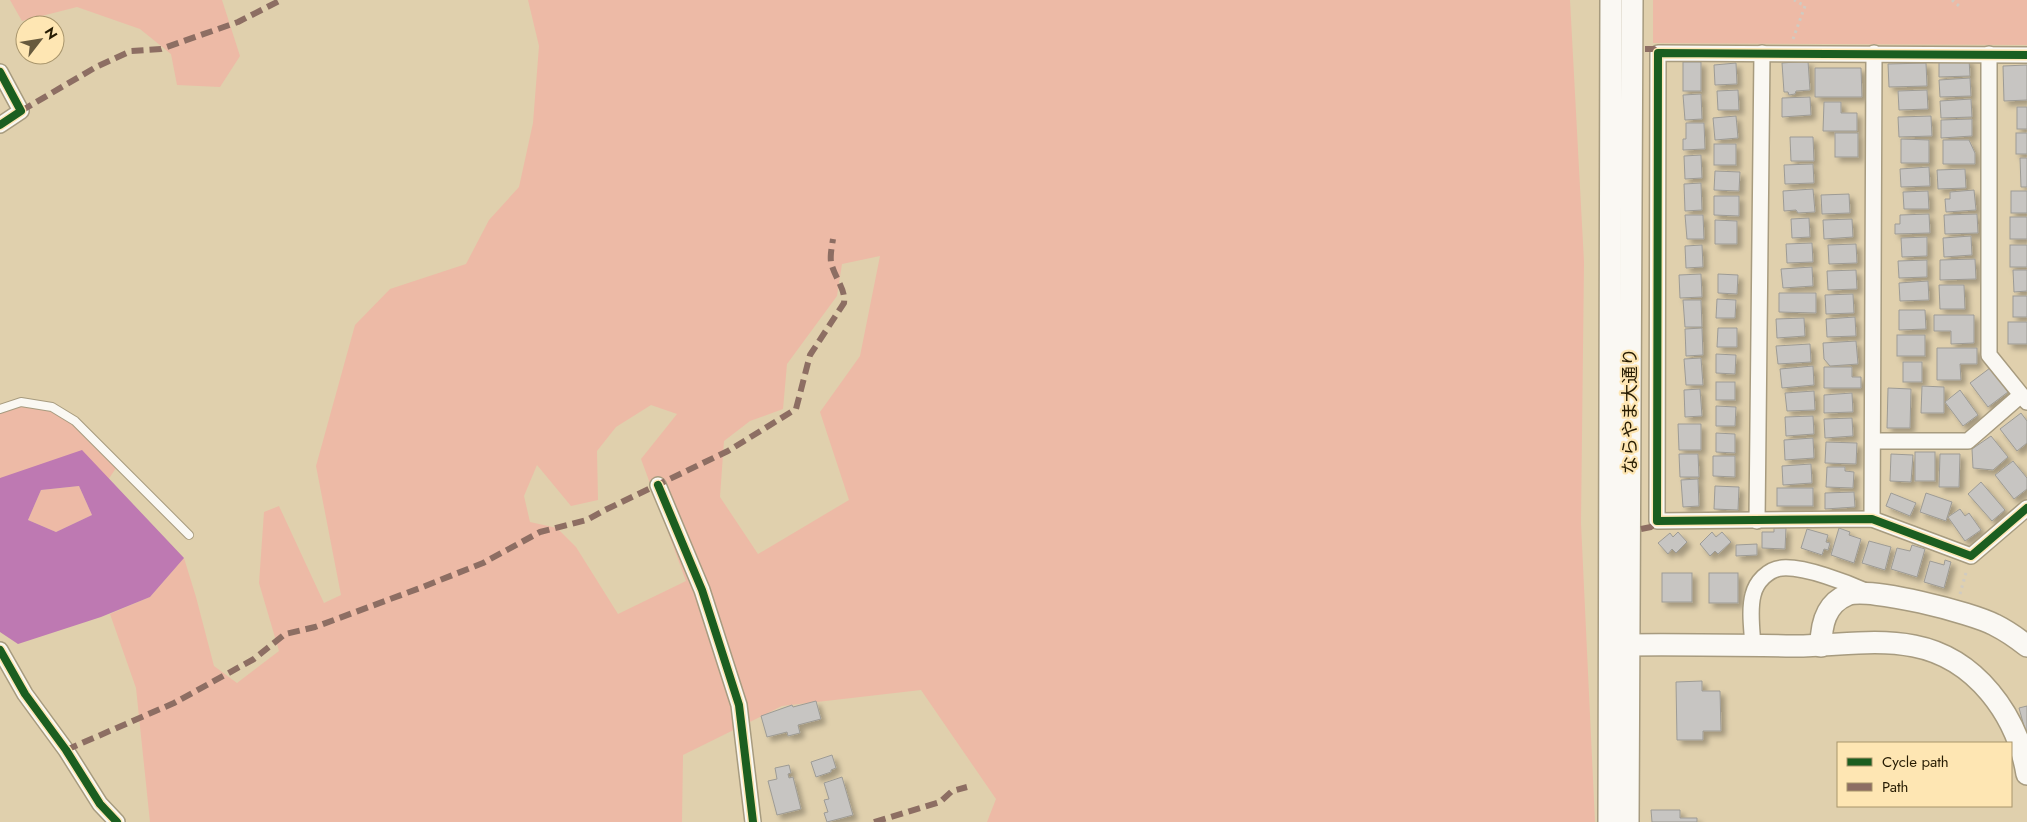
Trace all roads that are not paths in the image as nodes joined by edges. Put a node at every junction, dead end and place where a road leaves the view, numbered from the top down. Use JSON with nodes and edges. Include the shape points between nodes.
{"nodes":[{"id":1,"x":1612,"y":0,"type":"edge"},
{"id":2,"x":1632,"y":0,"type":"edge"},
{"id":3,"x":1762,"y":53,"type":"junction"},
{"id":4,"x":1874,"y":53,"type":"junction"},
{"id":5,"x":1989,"y":54,"type":"junction"},
{"id":6,"x":2027,"y":55,"type":"edge"},
{"id":7,"x":0,"y":72,"type":"edge"},
{"id":8,"x":0,"y":125,"type":"edge"},
{"id":9,"x":2024,"y":398,"type":"edge"},
{"id":10,"x":0,"y":409,"type":"edge"},
{"id":11,"x":1873,"y":441,"type":"junction"},
{"id":12,"x":658,"y":485,"type":"dead end"},
{"id":13,"x":2027,"y":508,"type":"edge"},
{"id":14,"x":1872,"y":519,"type":"junction"},
{"id":15,"x":1757,"y":521,"type":"junction"},
{"id":16,"x":188,"y":535,"type":"dead end"},
{"id":17,"x":1870,"y":593,"type":"junction"},
{"id":18,"x":1619,"y":645,"type":"junction"},
{"id":19,"x":1753,"y":646,"type":"junction"},
{"id":20,"x":1821,"y":646,"type":"junction"},
{"id":21,"x":2027,"y":646,"type":"edge"},
{"id":22,"x":0,"y":650,"type":"edge"},
{"id":23,"x":2027,"y":774,"type":"edge"},
{"id":24,"x":117,"y":822,"type":"edge"},
{"id":25,"x":753,"y":822,"type":"edge"},
{"id":26,"x":1609,"y":822,"type":"edge"},
{"id":27,"x":1628,"y":822,"type":"edge"}],
"edges":[{"from":1,"to":18,"type":"street","name":"ならやま大通り"},
{"from":2,"to":18,"type":"street","name":"ならやま大通り"},
{"from":3,"to":4,"type":"street"},
{"from":3,"to":15,"type":"street"},
{"from":3,"to":15,"type":"street","via":[[1658,53],[1658,521]]},
{"from":4,"to":5,"type":"street"},
{"from":4,"to":11,"type":"street"},
{"from":5,"to":6,"type":"street"},
{"from":5,"to":9,"type":"street","via":[[1989,355]]},
{"from":7,"to":8,"type":"street","via":[[21,111]]},
{"from":9,"to":11,"type":"street","via":[[1968,441]]},
{"from":10,"to":16,"type":"lane","via":[[21,402],[52,406],[75,421]]},
{"from":11,"to":14,"type":"street"},
{"from":12,"to":25,"type":"street","via":[[702,590],[739,705]]},
{"from":13,"to":14,"type":"street","via":[[1971,556]]},
{"from":14,"to":15,"type":"street"},
{"from":17,"to":19,"type":"street","via":[[1844,581],[1793,568],[1775,569],[1761,579],[1752,597]]},
{"from":17,"to":20,"type":"street","via":[[1848,594],[1833,604],[1821,628]]},
{"from":17,"to":21,"type":"street","via":[[1955,610],[1994,624]]},
{"from":18,"to":19,"type":"street"},
{"from":18,"to":26,"type":"street","name":"ならやま大通り"},
{"from":18,"to":27,"type":"street","name":"ならやま大通り"},
{"from":19,"to":20,"type":"street"},
{"from":20,"to":23,"type":"street","via":[[1878,643],[1913,646],[1957,664],[2002,706],[2023,752]]},
{"from":22,"to":24,"type":"street","via":[[25,694],[100,804]]}]}
